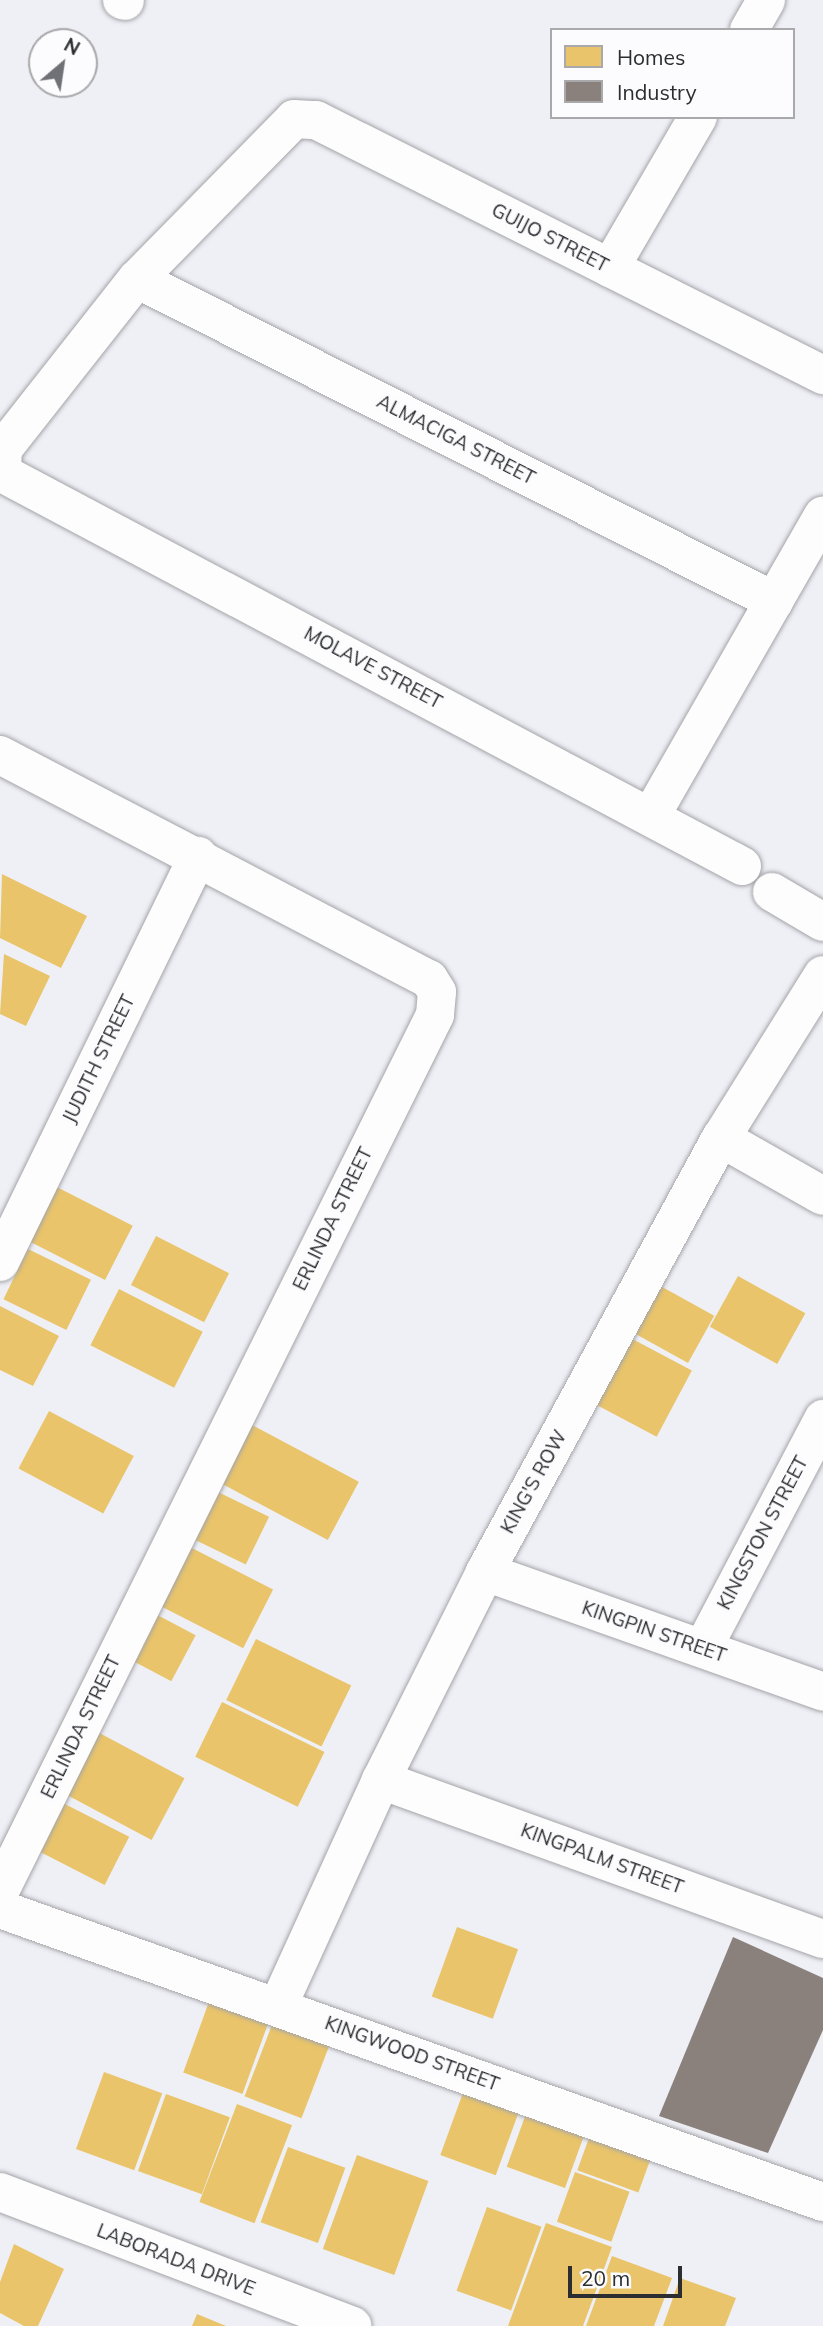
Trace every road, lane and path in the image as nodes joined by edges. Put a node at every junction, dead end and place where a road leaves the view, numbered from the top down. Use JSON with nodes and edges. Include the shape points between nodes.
{"nodes":[{"id":1,"x":766,"y":0,"type":"edge"},
{"id":2,"x":750,"y":28,"type":"edge"},
{"id":3,"x":697,"y":119,"type":"edge"},
{"id":4,"x":610,"y":268,"type":"junction"},
{"id":5,"x":137,"y":279,"type":"junction"},
{"id":6,"x":823,"y":375,"type":"edge"},
{"id":7,"x":823,"y":516,"type":"edge"},
{"id":8,"x":775,"y":601,"type":"junction"},
{"id":9,"x":0,"y":755,"type":"edge"},
{"id":10,"x":652,"y":814,"type":"junction"},
{"id":11,"x":198,"y":856,"type":"junction"},
{"id":12,"x":742,"y":866,"type":"dead end"},
{"id":13,"x":772,"y":892,"type":"dead end"},
{"id":14,"x":823,"y":922,"type":"edge"},
{"id":15,"x":823,"y":975,"type":"edge"},
{"id":16,"x":721,"y":1138,"type":"junction"},
{"id":17,"x":823,"y":1196,"type":"edge"},
{"id":18,"x":0,"y":1262,"type":"edge"},
{"id":19,"x":823,"y":1419,"type":"edge"},
{"id":20,"x":485,"y":1572,"type":"junction"},
{"id":21,"x":703,"y":1648,"type":"junction"},
{"id":22,"x":823,"y":1692,"type":"edge"},
{"id":23,"x":381,"y":1780,"type":"junction"},
{"id":24,"x":0,"y":1891,"type":"edge"},
{"id":25,"x":0,"y":1909,"type":"edge"},
{"id":26,"x":823,"y":1939,"type":"edge"},
{"id":27,"x":278,"y":2006,"type":"junction"},
{"id":28,"x":0,"y":2192,"type":"edge"},
{"id":29,"x":823,"y":2202,"type":"edge"},
{"id":30,"x":307,"y":2318,"type":"edge"},
{"id":31,"x":352,"y":2326,"type":"edge"}],
"edges":[{"from":1,"to":2,"type":"street"},
{"from":3,"to":4,"type":"street"},
{"from":4,"to":5,"type":"street","name":"GUIJO STREET","via":[[316,120],[294,120],[277,132]]},
{"from":4,"to":6,"type":"street","name":"GUIJO STREET"},
{"from":5,"to":8,"type":"street","name":"ALMACIGA STREET"},
{"from":5,"to":10,"type":"street","name":"MOLAVE STREET","via":[[16,429],[3,449],[2,473]]},
{"from":7,"to":8,"type":"street"},
{"from":8,"to":10,"type":"street"},
{"from":9,"to":11,"type":"street","name":"ERLINDA STREET"},
{"from":10,"to":12,"type":"street","name":"MOLAVE STREET"},
{"from":11,"to":18,"type":"street","name":"JUDITH STREET"},
{"from":11,"to":24,"type":"street","name":"ERLINDA STREET","via":[[429,979],[437,992],[435,1015]]},
{"from":13,"to":14,"type":"street"},
{"from":15,"to":16,"type":"street","name":"KING'S ROW"},
{"from":16,"to":17,"type":"street"},
{"from":16,"to":20,"type":"street","name":"KING'S ROW"},
{"from":19,"to":21,"type":"street","name":"KINGSTON STREET"},
{"from":20,"to":21,"type":"street","name":"KINGPIN STREET"},
{"from":20,"to":23,"type":"street","name":"KING'S ROW"},
{"from":21,"to":22,"type":"street","name":"KINGPIN STREET"},
{"from":23,"to":26,"type":"street","name":"KINGPALM STREET"},
{"from":23,"to":27,"type":"street","name":"KING'S ROW"},
{"from":25,"to":27,"type":"street","name":"KINGWOOD STREET"},
{"from":27,"to":29,"type":"street","name":"KINGWOOD STREET"},
{"from":28,"to":30,"type":"street","name":"LABORADA DRIVE"},
{"from":30,"to":31,"type":"street","name":"LABORADA DRIVE"}]}
